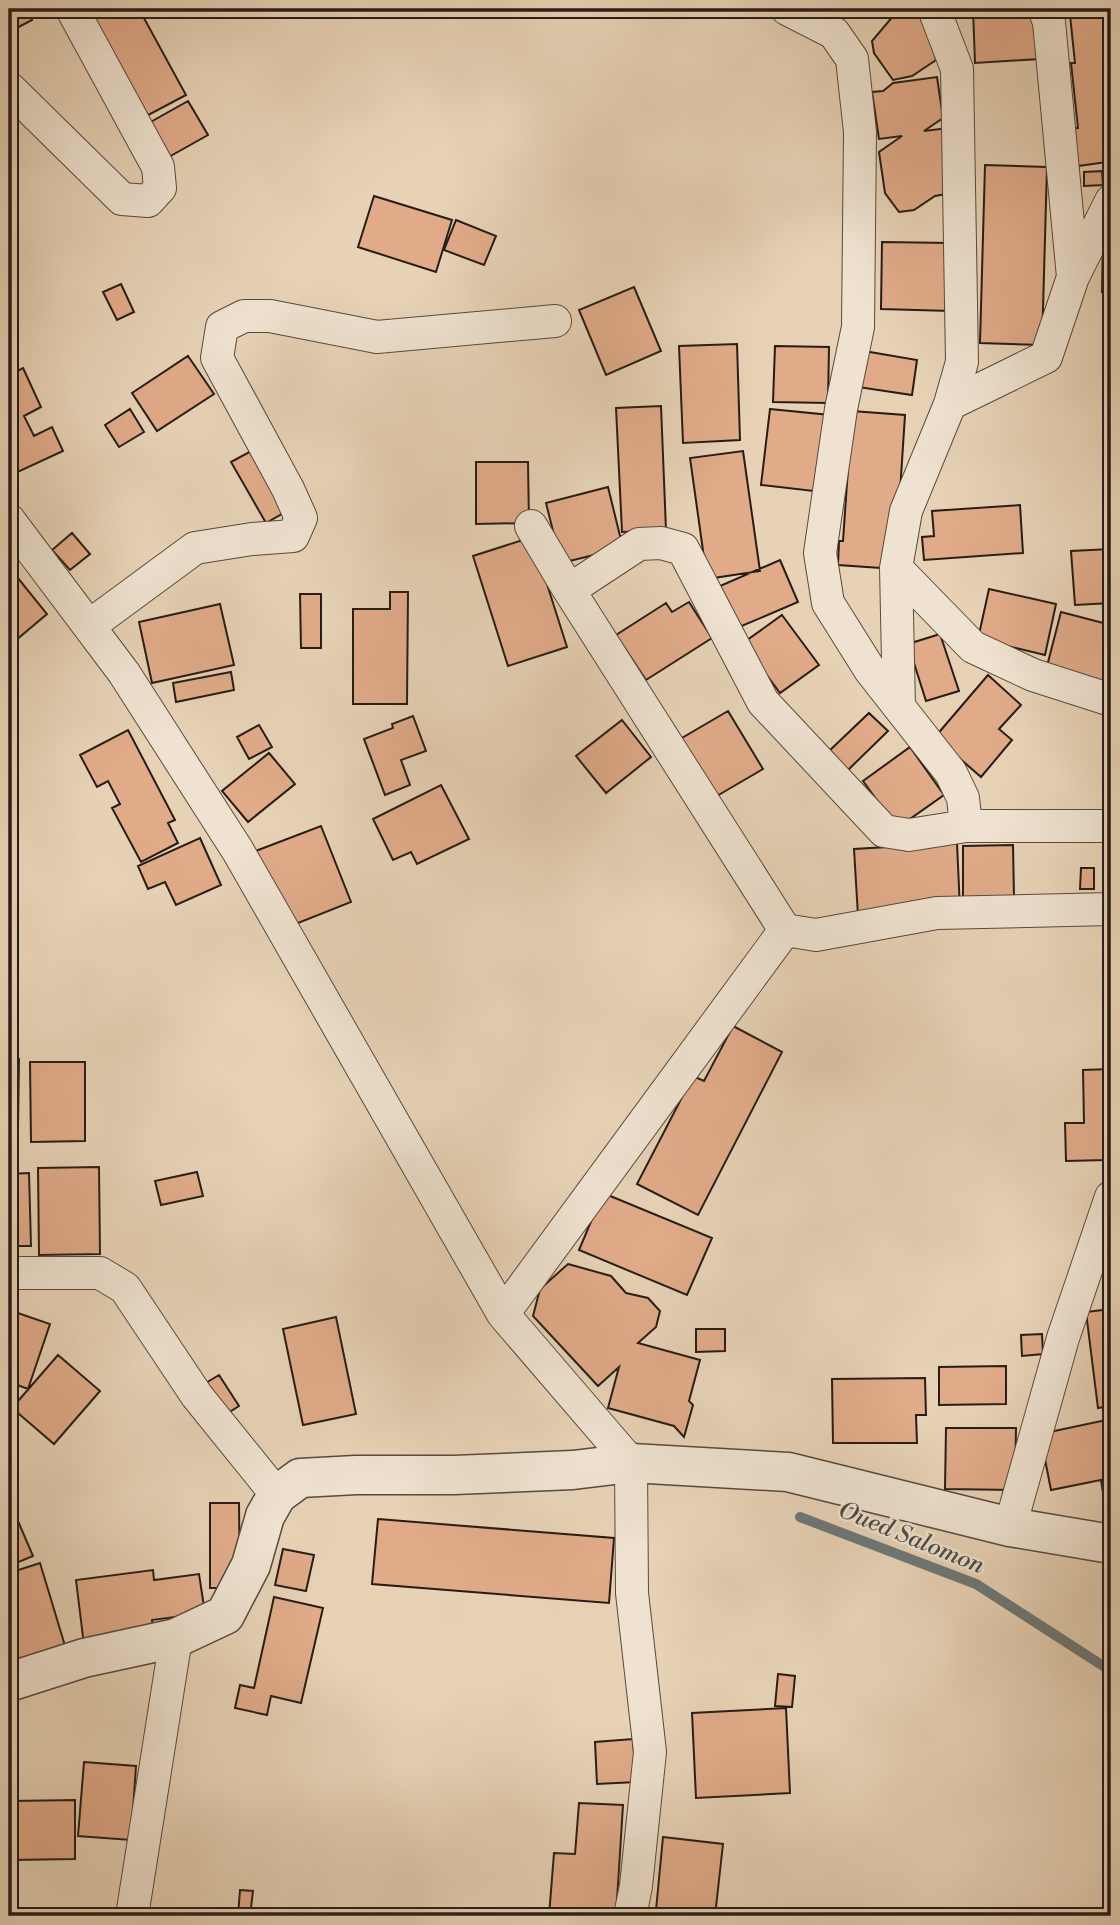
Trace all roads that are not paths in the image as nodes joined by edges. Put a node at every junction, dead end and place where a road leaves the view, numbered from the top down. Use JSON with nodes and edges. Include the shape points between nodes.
{"nodes":[{"id":1,"x":72,"y":9,"type":"edge"},
{"id":2,"x":787,"y":9,"type":"edge"},
{"id":3,"x":934,"y":9,"type":"edge"},
{"id":4,"x":1044,"y":9,"type":"edge"},
{"id":5,"x":9,"y":88,"type":"edge"},
{"id":6,"x":1111,"y":201,"type":"edge"},
{"id":7,"x":1073,"y":277,"type":"junction"},
{"id":8,"x":555,"y":321,"type":"dead end"},
{"id":9,"x":950,"y":404,"type":"junction"},
{"id":10,"x":9,"y":520,"type":"edge"},
{"id":11,"x":531,"y":526,"type":"dead end"},
{"id":12,"x":896,"y":568,"type":"junction"},
{"id":13,"x":569,"y":590,"type":"junction"},
{"id":14,"x":89,"y":626,"type":"junction"},
{"id":15,"x":1111,"y":700,"type":"edge"},
{"id":16,"x":899,"y":707,"type":"junction"},
{"id":17,"x":966,"y":826,"type":"junction"},
{"id":18,"x":1111,"y":826,"type":"edge"},
{"id":19,"x":1111,"y":909,"type":"edge"},
{"id":20,"x":785,"y":930,"type":"junction"},
{"id":21,"x":1111,"y":1197,"type":"edge"},
{"id":22,"x":9,"y":1273,"type":"edge"},
{"id":23,"x":503,"y":1314,"type":"junction"},
{"id":24,"x":631,"y":1463,"type":"junction"},
{"id":25,"x":277,"y":1495,"type":"junction"},
{"id":26,"x":1010,"y":1527,"type":"junction"},
{"id":27,"x":1111,"y":1544,"type":"edge"},
{"id":28,"x":176,"y":1638,"type":"junction"},
{"id":29,"x":9,"y":1682,"type":"edge"},
{"id":30,"x":132,"y":1916,"type":"edge"},
{"id":31,"x":630,"y":1916,"type":"edge"}],
"edges":[{"from":1,"to":5,"type":"street","via":[[158,167],[160,188],[148,201],[122,199]]},
{"from":2,"to":16,"type":"street","via":[[834,33],[852,59],[860,132],[858,327],[820,553],[828,603]]},
{"from":3,"to":9,"type":"street","via":[[957,69],[962,362]]},
{"from":4,"to":7,"type":"street","via":[[1049,22]]},
{"from":6,"to":7,"type":"street"},
{"from":7,"to":9,"type":"street","via":[[1046,357]]},
{"from":8,"to":14,"type":"street","via":[[377,337],[270,316],[244,316],[222,327],[217,358],[301,518],[293,536],[195,548]]},
{"from":9,"to":12,"type":"street","via":[[906,511]]},
{"from":10,"to":14,"type":"street"},
{"from":11,"to":13,"type":"street"},
{"from":12,"to":15,"type":"street","via":[[973,647],[1033,675]]},
{"from":12,"to":16,"type":"street"},
{"from":13,"to":17,"type":"street","via":[[639,544],[661,543],[683,550],[763,702],[884,831],[909,835]]},
{"from":13,"to":20,"type":"street"},
{"from":14,"to":23,"type":"street","via":[[238,851]]},
{"from":16,"to":17,"type":"street","via":[[951,773],[963,798]]},
{"from":17,"to":18,"type":"street"},
{"from":19,"to":20,"type":"street","via":[[937,913],[816,935]]},
{"from":20,"to":23,"type":"street"},
{"from":21,"to":26,"type":"street","via":[[1063,1338]]},
{"from":22,"to":25,"type":"street","via":[[100,1273],[125,1288],[197,1396]]},
{"from":23,"to":24,"type":"street"},
{"from":24,"to":25,"type":"street","via":[[573,1470],[300,1478]]},
{"from":24,"to":26,"type":"street","via":[[788,1472]]},
{"from":24,"to":31,"type":"street","via":[[632,1593],[650,1752]]},
{"from":25,"to":28,"type":"street","via":[[265,1516],[251,1565],[225,1615]]},
{"from":26,"to":27,"type":"street"},
{"from":28,"to":29,"type":"street","via":[[84,1658]]},
{"from":28,"to":30,"type":"street"}]}
